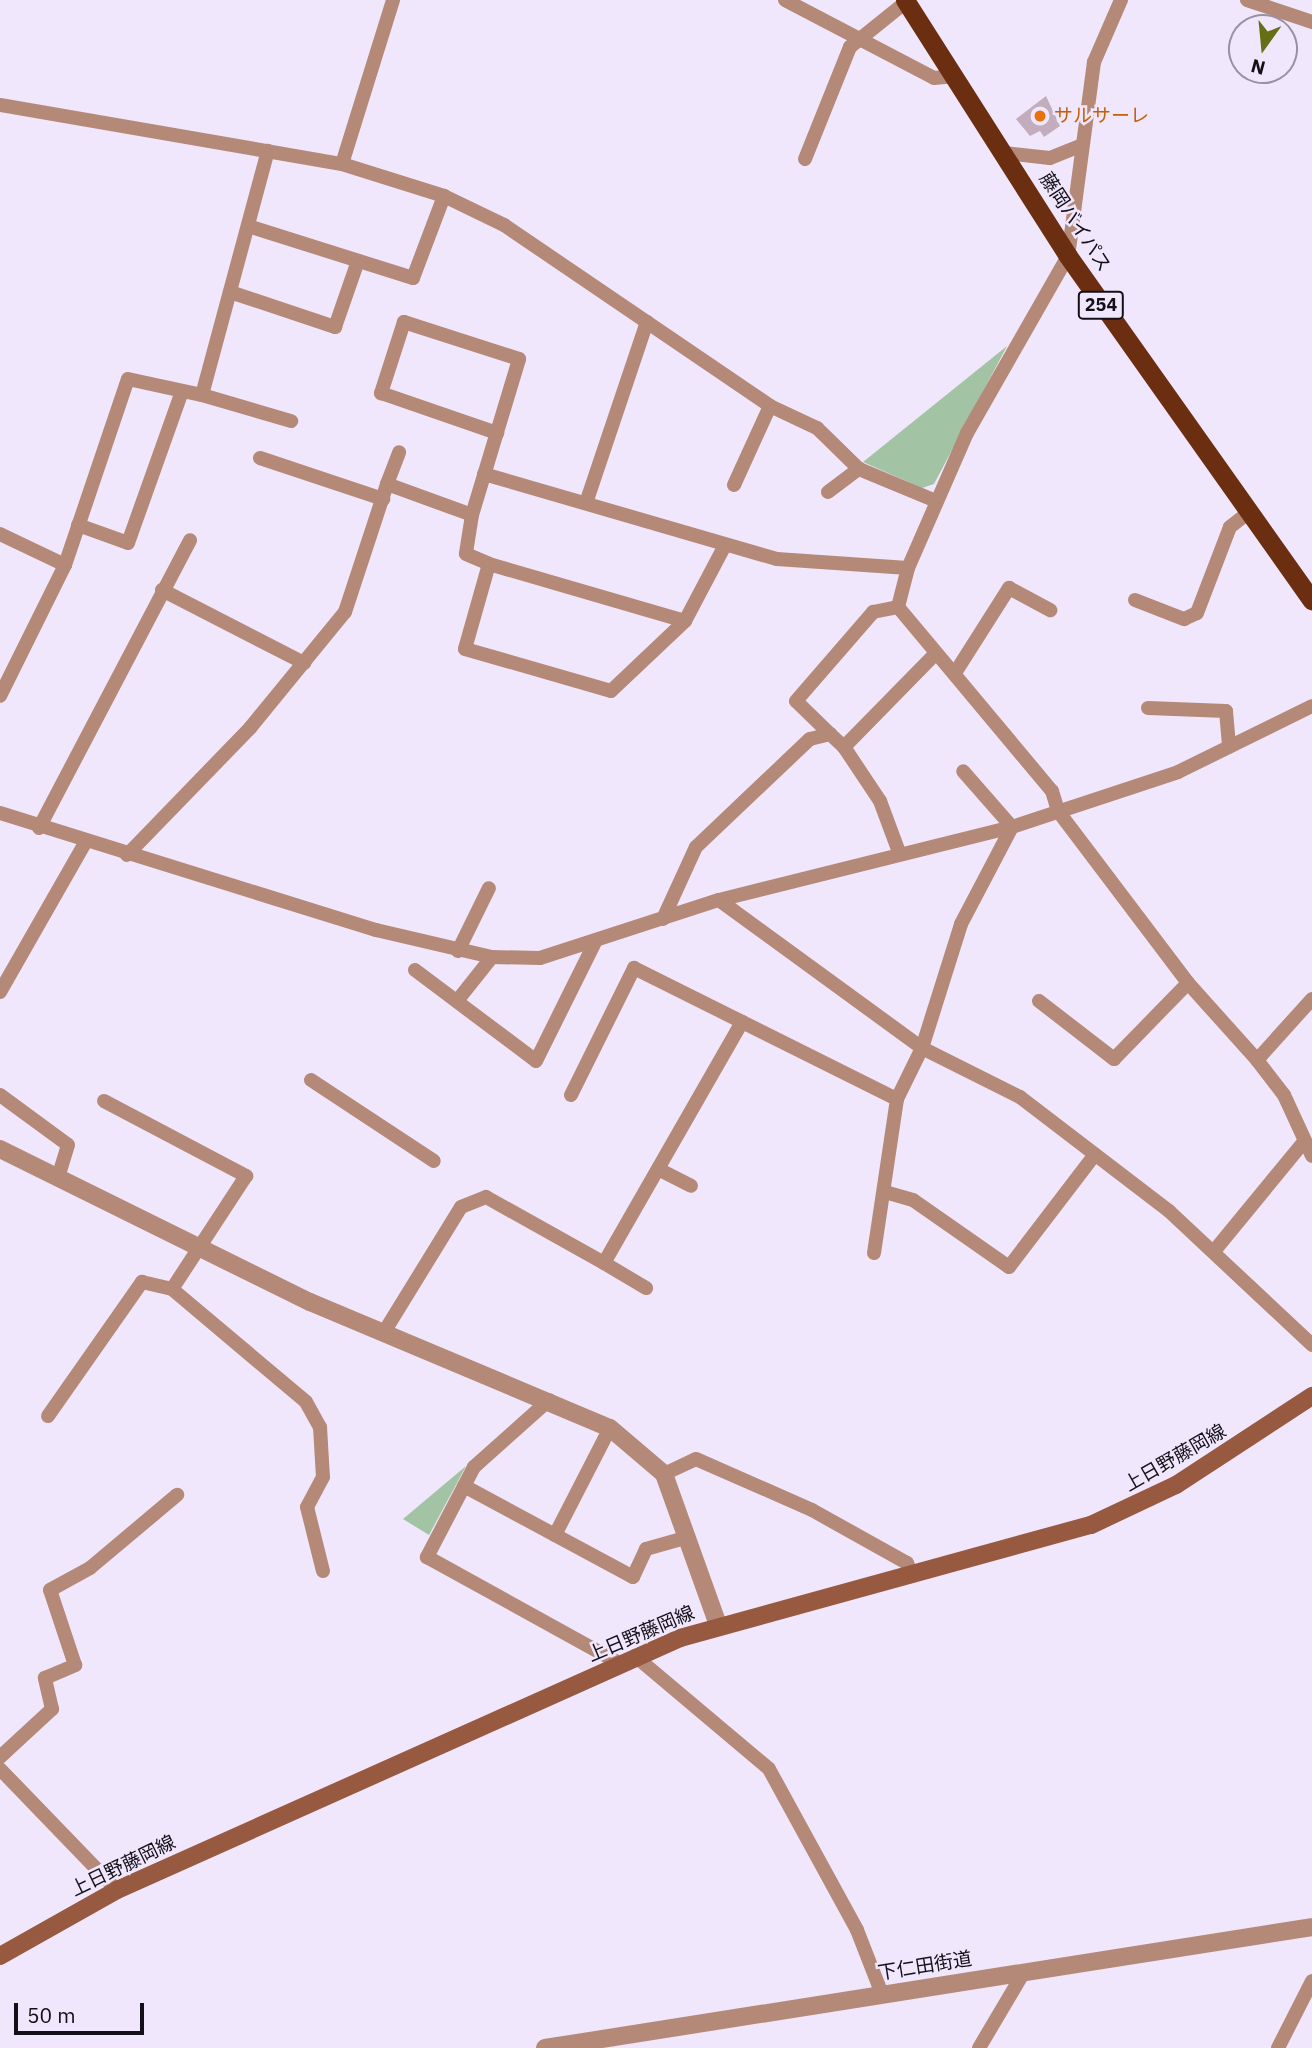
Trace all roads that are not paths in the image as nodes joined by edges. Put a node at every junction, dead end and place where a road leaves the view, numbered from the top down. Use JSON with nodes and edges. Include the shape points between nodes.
{"nodes":[{"id":1,"x":393,"y":0,"type":"edge"},
{"id":2,"x":785,"y":0,"type":"edge"},
{"id":3,"x":1121,"y":0,"type":"edge"},
{"id":4,"x":1248,"y":0,"type":"edge"},
{"id":5,"x":906,"y":1,"type":"edge"},
{"id":6,"x":1312,"y":22,"type":"edge"},
{"id":7,"x":859,"y":37,"type":"junction"},
{"id":8,"x":956,"y":76,"type":"junction"},
{"id":9,"x":0,"y":105,"type":"edge"},
{"id":10,"x":1083,"y":145,"type":"junction"},
{"id":11,"x":268,"y":151,"type":"junction"},
{"id":12,"x":1003,"y":153,"type":"junction"},
{"id":13,"x":805,"y":159,"type":"dead end"},
{"id":14,"x":342,"y":164,"type":"junction"},
{"id":15,"x":444,"y":196,"type":"junction"},
{"id":16,"x":248,"y":226,"type":"junction"},
{"id":17,"x":1068,"y":256,"type":"junction"},
{"id":18,"x":358,"y":261,"type":"junction"},
{"id":19,"x":230,"y":292,"type":"junction"},
{"id":20,"x":647,"y":322,"type":"junction"},
{"id":21,"x":182,"y":391,"type":"junction"},
{"id":22,"x":202,"y":395,"type":"junction"},
{"id":23,"x":771,"y":406,"type":"junction"},
{"id":24,"x":291,"y":421,"type":"dead end"},
{"id":25,"x":496,"y":433,"type":"junction"},
{"id":26,"x":399,"y":452,"type":"dead end"},
{"id":27,"x":260,"y":458,"type":"dead end"},
{"id":28,"x":859,"y":469,"type":"junction"},
{"id":29,"x":484,"y":474,"type":"junction"},
{"id":30,"x":387,"y":484,"type":"junction"},
{"id":31,"x":734,"y":485,"type":"dead end"},
{"id":32,"x":828,"y":492,"type":"dead end"},
{"id":33,"x":383,"y":499,"type":"junction"},
{"id":34,"x":936,"y":501,"type":"junction"},
{"id":35,"x":586,"y":503,"type":"junction"},
{"id":36,"x":1248,"y":513,"type":"junction"},
{"id":37,"x":472,"y":514,"type":"junction"},
{"id":38,"x":78,"y":525,"type":"junction"},
{"id":39,"x":0,"y":534,"type":"edge"},
{"id":40,"x":190,"y":540,"type":"dead end"},
{"id":41,"x":724,"y":547,"type":"junction"},
{"id":42,"x":489,"y":564,"type":"junction"},
{"id":43,"x":65,"y":565,"type":"junction"},
{"id":44,"x":908,"y":568,"type":"junction"},
{"id":45,"x":162,"y":590,"type":"junction"},
{"id":46,"x":1135,"y":600,"type":"dead end"},
{"id":47,"x":1312,"y":600,"type":"edge"},
{"id":48,"x":898,"y":607,"type":"junction"},
{"id":49,"x":1050,"y":610,"type":"dead end"},
{"id":50,"x":685,"y":621,"type":"junction"},
{"id":51,"x":934,"y":655,"type":"junction"},
{"id":52,"x":304,"y":663,"type":"junction"},
{"id":53,"x":954,"y":673,"type":"junction"},
{"id":54,"x":0,"y":696,"type":"edge"},
{"id":55,"x":1312,"y":706,"type":"edge"},
{"id":56,"x":1148,"y":708,"type":"dead end"},
{"id":57,"x":830,"y":734,"type":"junction"},
{"id":58,"x":844,"y":747,"type":"junction"},
{"id":59,"x":1229,"y":747,"type":"junction"},
{"id":60,"x":963,"y":771,"type":"dead end"},
{"id":61,"x":1058,"y":811,"type":"junction"},
{"id":62,"x":0,"y":813,"type":"edge"},
{"id":63,"x":1012,"y":827,"type":"junction"},
{"id":64,"x":38,"y":828,"type":"junction"},
{"id":65,"x":85,"y":844,"type":"junction"},
{"id":66,"x":899,"y":852,"type":"junction"},
{"id":67,"x":128,"y":855,"type":"junction"},
{"id":68,"x":489,"y":888,"type":"dead end"},
{"id":69,"x":719,"y":900,"type":"junction"},
{"id":70,"x":663,"y":919,"type":"junction"},
{"id":71,"x":596,"y":940,"type":"junction"},
{"id":72,"x":458,"y":951,"type":"junction"},
{"id":73,"x":492,"y":957,"type":"junction"},
{"id":74,"x":415,"y":970,"type":"dead end"},
{"id":75,"x":1188,"y":983,"type":"junction"},
{"id":76,"x":0,"y":992,"type":"edge"},
{"id":77,"x":1312,"y":999,"type":"edge"},
{"id":78,"x":457,"y":1001,"type":"junction"},
{"id":79,"x":1039,"y":1001,"type":"dead end"},
{"id":80,"x":742,"y":1022,"type":"junction"},
{"id":81,"x":922,"y":1048,"type":"junction"},
{"id":82,"x":1257,"y":1060,"type":"junction"},
{"id":83,"x":311,"y":1080,"type":"dead end"},
{"id":84,"x":0,"y":1095,"type":"edge"},
{"id":85,"x":570,"y":1096,"type":"dead end"},
{"id":86,"x":897,"y":1099,"type":"junction"},
{"id":87,"x":104,"y":1101,"type":"dead end"},
{"id":88,"x":1305,"y":1133,"type":"edge"},
{"id":89,"x":0,"y":1149,"type":"edge"},
{"id":90,"x":1312,"y":1156,"type":"edge"},
{"id":91,"x":1093,"y":1157,"type":"junction"},
{"id":92,"x":433,"y":1161,"type":"dead end"},
{"id":93,"x":658,"y":1169,"type":"junction"},
{"id":94,"x":58,"y":1177,"type":"junction"},
{"id":95,"x":691,"y":1186,"type":"dead end"},
{"id":96,"x":885,"y":1192,"type":"junction"},
{"id":97,"x":199,"y":1244,"type":"junction"},
{"id":98,"x":1215,"y":1251,"type":"junction"},
{"id":99,"x":874,"y":1253,"type":"dead end"},
{"id":100,"x":604,"y":1263,"type":"junction"},
{"id":101,"x":646,"y":1288,"type":"dead end"},
{"id":102,"x":172,"y":1289,"type":"junction"},
{"id":103,"x":386,"y":1329,"type":"junction"},
{"id":104,"x":1312,"y":1345,"type":"edge"},
{"id":105,"x":1312,"y":1396,"type":"edge"},
{"id":106,"x":548,"y":1400,"type":"junction"},
{"id":107,"x":48,"y":1416,"type":"dead end"},
{"id":108,"x":610,"y":1427,"type":"junction"},
{"id":109,"x":664,"y":1474,"type":"junction"},
{"id":110,"x":464,"y":1486,"type":"junction"},
{"id":111,"x":177,"y":1495,"type":"dead end"},
{"id":112,"x":555,"y":1535,"type":"junction"},
{"id":113,"x":688,"y":1537,"type":"junction"},
{"id":114,"x":323,"y":1571,"type":"dead end"},
{"id":115,"x":911,"y":1573,"type":"junction"},
{"id":116,"x":718,"y":1625,"type":"junction"},
{"id":117,"x":627,"y":1660,"type":"junction"},
{"id":118,"x":0,"y":1757,"type":"edge"},
{"id":119,"x":0,"y":1769,"type":"edge"},
{"id":120,"x":117,"y":1890,"type":"junction"},
{"id":121,"x":1312,"y":1927,"type":"edge"},
{"id":122,"x":0,"y":1956,"type":"edge"},
{"id":123,"x":1024,"y":1972,"type":"junction"},
{"id":124,"x":1312,"y":1982,"type":"edge"},
{"id":125,"x":882,"y":1994,"type":"junction"},
{"id":126,"x":553,"y":2047,"type":"edge"},
{"id":127,"x":979,"y":2048,"type":"edge"},
{"id":128,"x":1278,"y":2048,"type":"edge"}],
"edges":[{"from":1,"to":14,"type":"street"},
{"from":2,"to":7,"type":"street"},
{"from":3,"to":10,"type":"street","via":[[1094,62]]},
{"from":4,"to":6,"type":"street"},
{"from":5,"to":7,"type":"street"},
{"from":5,"to":8,"type":"highway","name":"藤岡バイパス","number":"254"},
{"from":7,"to":8,"type":"street","via":[[934,78]]},
{"from":7,"to":13,"type":"street"},
{"from":8,"to":12,"type":"highway","name":"藤岡バイパス","number":"254"},
{"from":9,"to":11,"type":"street"},
{"from":10,"to":12,"type":"street","via":[[1050,159]]},
{"from":10,"to":17,"type":"street"},
{"from":11,"to":14,"type":"street"},
{"from":11,"to":16,"type":"street"},
{"from":12,"to":17,"type":"highway","name":"藤岡バイパス","number":"254"},
{"from":14,"to":15,"type":"street"},
{"from":15,"to":18,"type":"street","via":[[413,278]]},
{"from":15,"to":20,"type":"street","via":[[504,225]]},
{"from":16,"to":18,"type":"street"},
{"from":16,"to":19,"type":"street"},
{"from":17,"to":34,"type":"street","via":[[967,433]]},
{"from":17,"to":36,"type":"highway","name":"藤岡バイパス","number":"254"},
{"from":18,"to":19,"type":"street","via":[[335,327]]},
{"from":19,"to":22,"type":"street"},
{"from":20,"to":23,"type":"street"},
{"from":20,"to":35,"type":"street"},
{"from":21,"to":22,"type":"street"},
{"from":21,"to":38,"type":"street","via":[[128,379]]},
{"from":21,"to":38,"type":"street","via":[[128,543]]},
{"from":22,"to":24,"type":"street"},
{"from":23,"to":28,"type":"street","via":[[817,428]]},
{"from":23,"to":31,"type":"street"},
{"from":25,"to":25,"type":"street","via":[[519,359],[404,322],[381,393]]},
{"from":25,"to":29,"type":"street"},
{"from":26,"to":30,"type":"street"},
{"from":27,"to":33,"type":"street"},
{"from":28,"to":32,"type":"street"},
{"from":28,"to":34,"type":"street"},
{"from":29,"to":35,"type":"street"},
{"from":29,"to":37,"type":"street"},
{"from":30,"to":33,"type":"street"},
{"from":30,"to":37,"type":"street"},
{"from":33,"to":52,"type":"street","via":[[345,612]]},
{"from":34,"to":44,"type":"street"},
{"from":35,"to":41,"type":"street"},
{"from":36,"to":46,"type":"street","via":[[1230,527],[1197,613],[1184,619]]},
{"from":36,"to":47,"type":"highway","name":"藤岡バイパス","number":"254"},
{"from":37,"to":42,"type":"street","via":[[466,554]]},
{"from":38,"to":43,"type":"street"},
{"from":39,"to":43,"type":"street"},
{"from":40,"to":45,"type":"street"},
{"from":41,"to":44,"type":"street","via":[[790,561]]},
{"from":41,"to":50,"type":"street"},
{"from":42,"to":50,"type":"street"},
{"from":42,"to":50,"type":"street","via":[[465,649],[478,653],[611,691]]},
{"from":43,"to":54,"type":"street"},
{"from":44,"to":48,"type":"street"},
{"from":45,"to":52,"type":"street"},
{"from":45,"to":64,"type":"street"},
{"from":48,"to":51,"type":"street"},
{"from":48,"to":57,"type":"street","via":[[873,612],[796,701]]},
{"from":49,"to":53,"type":"street","via":[[1009,588]]},
{"from":51,"to":53,"type":"street"},
{"from":51,"to":58,"type":"street"},
{"from":52,"to":67,"type":"street"},
{"from":53,"to":61,"type":"street","via":[[1052,791]]},
{"from":55,"to":59,"type":"street"},
{"from":56,"to":59,"type":"street","via":[[1226,711]]},
{"from":57,"to":58,"type":"street"},
{"from":57,"to":70,"type":"street","via":[[797,746],[696,847]]},
{"from":58,"to":66,"type":"street","via":[[880,801]]},
{"from":59,"to":61,"type":"street","via":[[1178,772]]},
{"from":60,"to":63,"type":"street"},
{"from":61,"to":63,"type":"street"},
{"from":61,"to":75,"type":"street"},
{"from":62,"to":64,"type":"street"},
{"from":63,"to":66,"type":"street"},
{"from":63,"to":81,"type":"street","via":[[961,925]]},
{"from":64,"to":65,"type":"street"},
{"from":65,"to":67,"type":"street"},
{"from":65,"to":76,"type":"street"},
{"from":66,"to":69,"type":"street"},
{"from":67,"to":72,"type":"street"},
{"from":68,"to":72,"type":"street"},
{"from":69,"to":70,"type":"street"},
{"from":69,"to":81,"type":"street"},
{"from":70,"to":71,"type":"street"},
{"from":71,"to":73,"type":"street","via":[[540,958]]},
{"from":71,"to":78,"type":"street","via":[[536,1061]]},
{"from":72,"to":73,"type":"street"},
{"from":73,"to":78,"type":"street"},
{"from":74,"to":78,"type":"street"},
{"from":75,"to":79,"type":"street","via":[[1114,1059]]},
{"from":75,"to":82,"type":"street"},
{"from":77,"to":82,"type":"street"},
{"from":80,"to":85,"type":"street","via":[[634,968]]},
{"from":80,"to":86,"type":"street"},
{"from":80,"to":93,"type":"street"},
{"from":81,"to":86,"type":"street"},
{"from":81,"to":91,"type":"street","via":[[1020,1097]]},
{"from":82,"to":88,"type":"street"},
{"from":83,"to":92,"type":"street"},
{"from":84,"to":94,"type":"street","via":[[68,1145]]},
{"from":86,"to":96,"type":"street"},
{"from":87,"to":97,"type":"street","via":[[246,1175]]},
{"from":88,"to":90,"type":"street"},
{"from":88,"to":98,"type":"street"},
{"from":89,"to":94,"type":"street"},
{"from":91,"to":96,"type":"street","via":[[1009,1267],[914,1200]]},
{"from":91,"to":98,"type":"street"},
{"from":93,"to":95,"type":"street"},
{"from":93,"to":100,"type":"street"},
{"from":94,"to":97,"type":"street"},
{"from":96,"to":99,"type":"street"},
{"from":97,"to":102,"type":"street"},
{"from":97,"to":103,"type":"street","via":[[310,1302]]},
{"from":98,"to":104,"type":"street"},
{"from":100,"to":101,"type":"street"},
{"from":100,"to":103,"type":"street","via":[[486,1196],[461,1207]]},
{"from":102,"to":107,"type":"street","via":[[142,1282]]},
{"from":102,"to":114,"type":"street","via":[[306,1402],[320,1427],[323,1478],[307,1507]]},
{"from":103,"to":106,"type":"street"},
{"from":105,"to":115,"type":"main road","name":"上日野藤岡線","via":[[1176,1485],[1091,1525]]},
{"from":106,"to":108,"type":"street"},
{"from":106,"to":110,"type":"street","via":[[474,1467]]},
{"from":108,"to":109,"type":"street"},
{"from":108,"to":112,"type":"street"},
{"from":109,"to":113,"type":"street"},
{"from":109,"to":115,"type":"street","via":[[696,1460],[812,1510],[907,1563]]},
{"from":110,"to":112,"type":"street"},
{"from":110,"to":117,"type":"street","via":[[426,1557]]},
{"from":111,"to":118,"type":"street","via":[[89,1568],[50,1590],[75,1665],[45,1678],[52,1709]]},
{"from":112,"to":113,"type":"street","via":[[633,1577],[646,1549]]},
{"from":113,"to":116,"type":"street"},
{"from":115,"to":116,"type":"main road","name":"上日野藤岡線"},
{"from":116,"to":117,"type":"main road","name":"上日野藤岡線"},
{"from":117,"to":120,"type":"main road","name":"上日野藤岡線"},
{"from":117,"to":125,"type":"street","via":[[769,1769],[857,1930]]},
{"from":119,"to":120,"type":"street"},
{"from":120,"to":122,"type":"main road","name":"上日野藤岡線"},
{"from":121,"to":123,"type":"street","name":"下仁田街道"},
{"from":123,"to":125,"type":"street","name":"下仁田街道"},
{"from":123,"to":127,"type":"street"},
{"from":124,"to":128,"type":"street"},
{"from":125,"to":126,"type":"street","name":"下仁田街道"}]}
